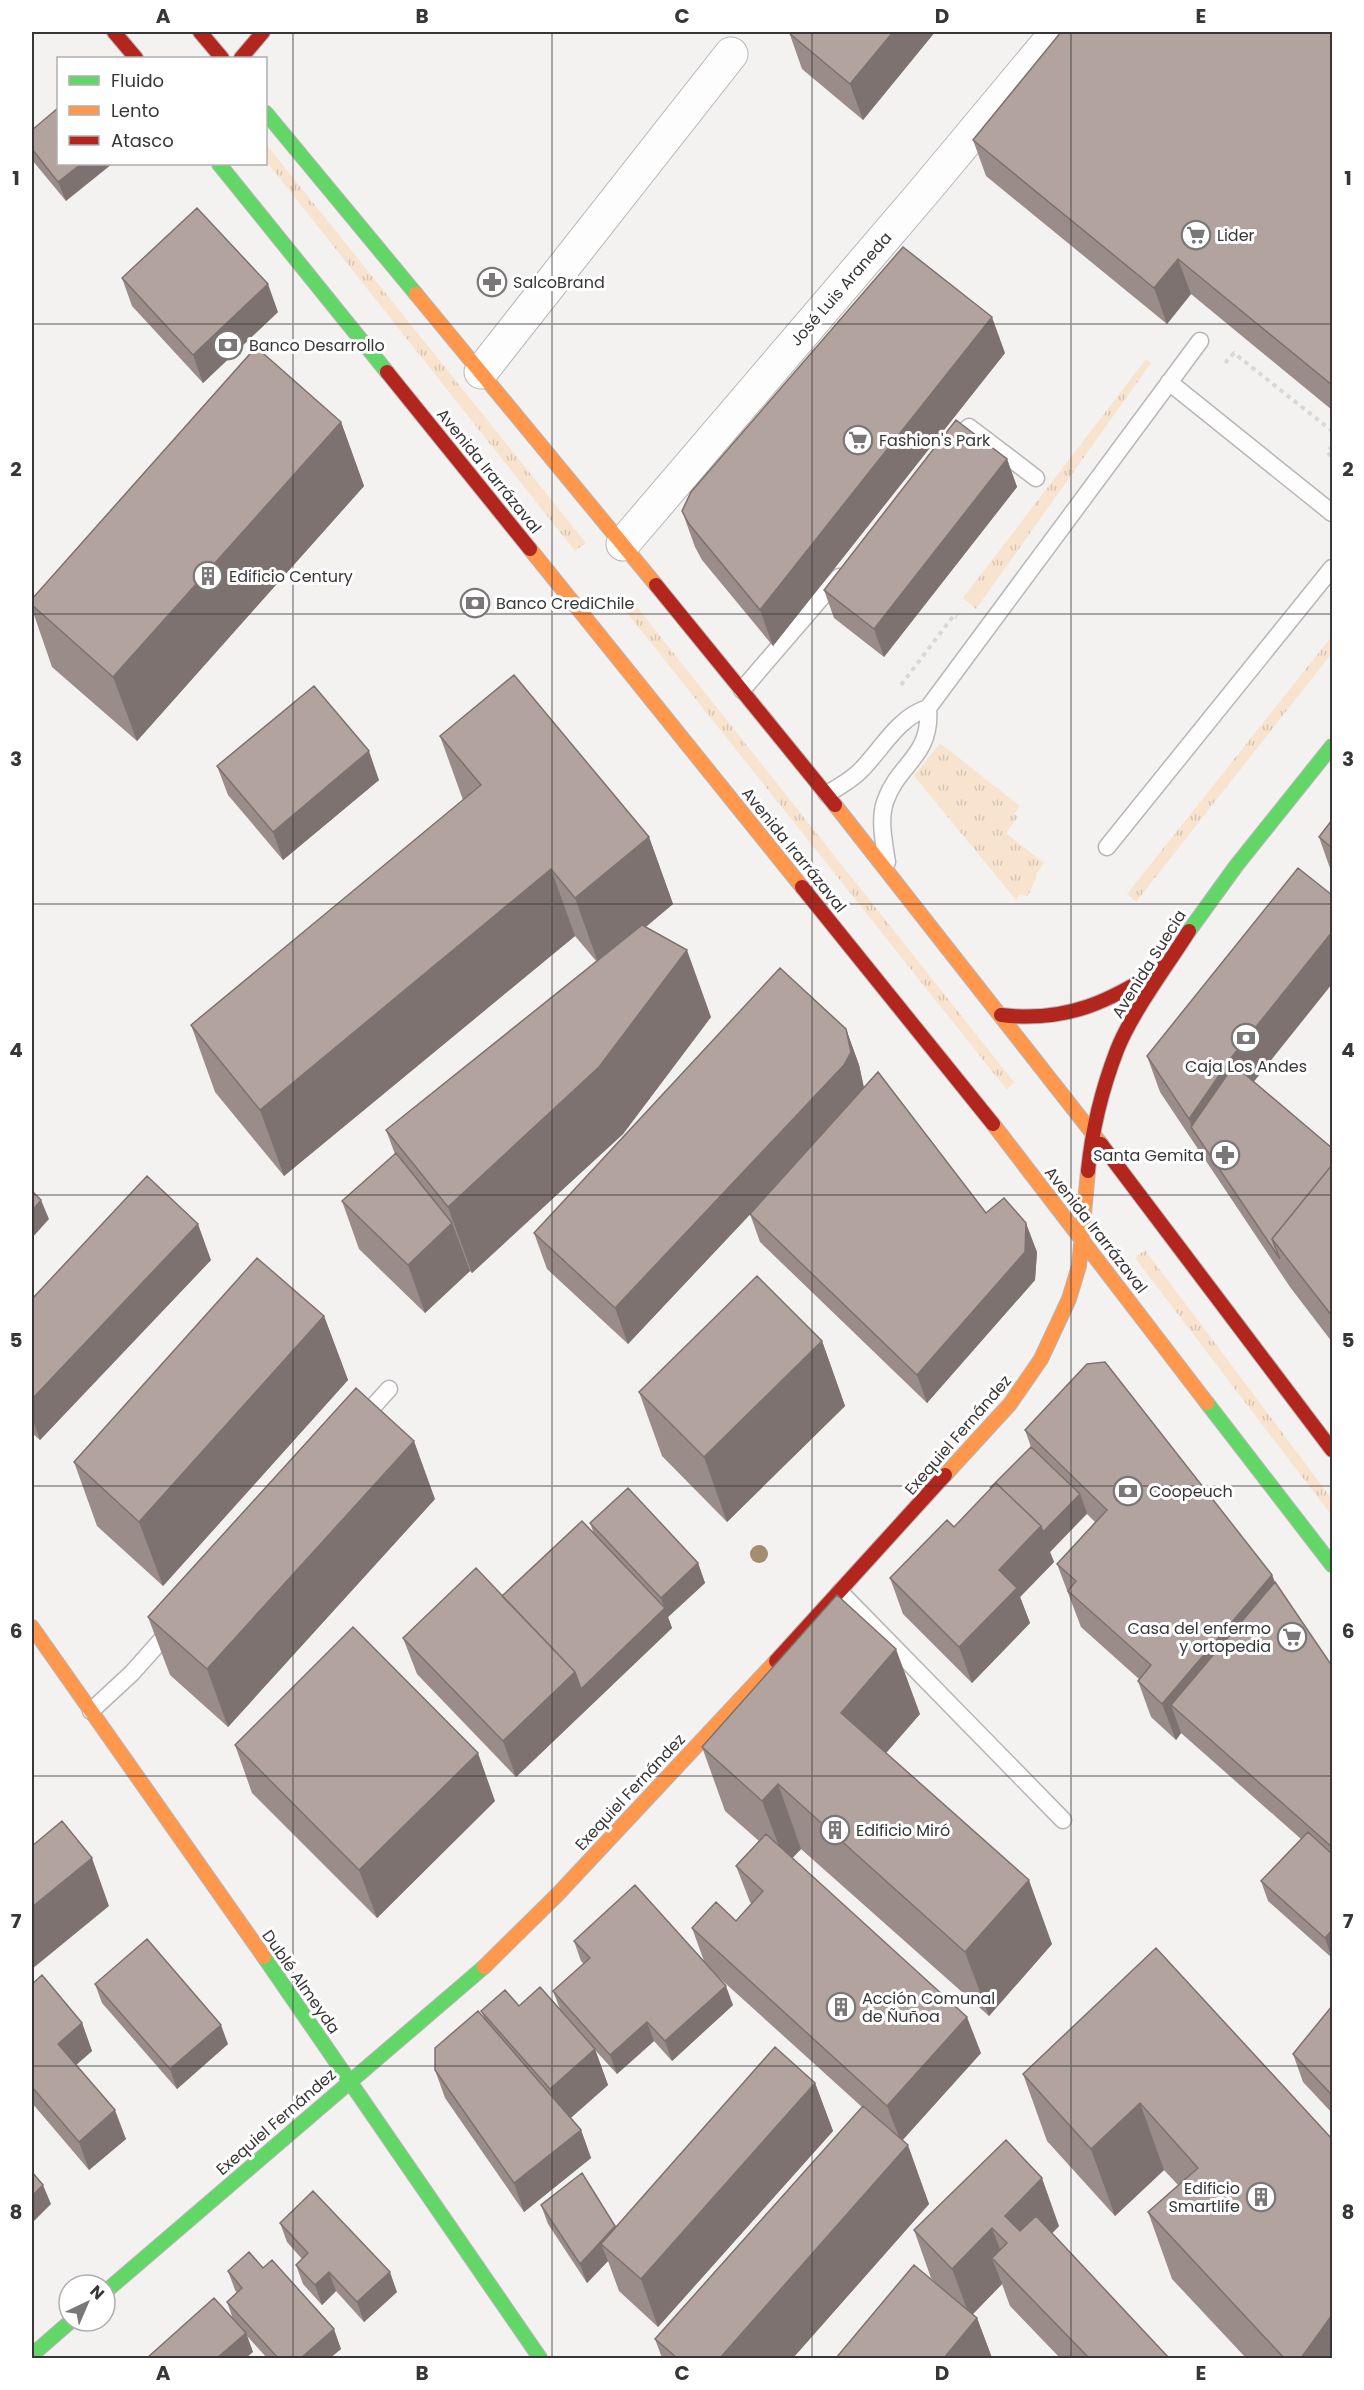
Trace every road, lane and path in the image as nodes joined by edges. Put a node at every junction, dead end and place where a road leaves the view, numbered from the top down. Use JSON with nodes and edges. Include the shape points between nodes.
{"nodes":[{"id":1,"x":114,"y":32,"type":"edge"},
{"id":2,"x":200,"y":32,"type":"edge"},
{"id":3,"x":263,"y":32,"type":"edge"},
{"id":4,"x":1057,"y":32,"type":"edge"},
{"id":5,"x":731,"y":54,"type":"dead end"},
{"id":6,"x":135,"y":57,"type":"edge"},
{"id":7,"x":221,"y":57,"type":"edge"},
{"id":8,"x":242,"y":57,"type":"edge"},
{"id":9,"x":267,"y":113,"type":"edge"},
{"id":10,"x":220,"y":165,"type":"edge"},
{"id":11,"x":1200,"y":341,"type":"dead end"},
{"id":12,"x":1220,"y":369,"type":"dead end"},
{"id":13,"x":481,"y":372,"type":"junction"},
{"id":14,"x":1169,"y":382,"type":"junction"},
{"id":15,"x":1332,"y":431,"type":"edge"},
{"id":16,"x":1332,"y":446,"type":"edge"},
{"id":17,"x":945,"y":454,"type":"edge"},
{"id":18,"x":1332,"y":457,"type":"edge"},
{"id":19,"x":1036,"y":478,"type":"dead end"},
{"id":20,"x":1332,"y":513,"type":"edge"},
{"id":21,"x":623,"y":544,"type":"junction"},
{"id":22,"x":852,"y":562,"type":"edge"},
{"id":23,"x":1332,"y":568,"type":"edge"},
{"id":24,"x":742,"y":690,"type":"junction"},
{"id":25,"x":928,"y":708,"type":"junction"},
{"id":26,"x":1332,"y":746,"type":"edge"},
{"id":27,"x":827,"y":794,"type":"junction"},
{"id":28,"x":1107,"y":848,"type":"dead end"},
{"id":29,"x":889,"y":873,"type":"junction"},
{"id":30,"x":1165,"y":966,"type":"junction"},
{"id":31,"x":1001,"y":1015,"type":"junction"},
{"id":32,"x":1092,"y":1132,"type":"junction"},
{"id":33,"x":1082,"y":1238,"type":"junction"},
{"id":34,"x":389,"y":1389,"type":"dead end"},
{"id":35,"x":348,"y":1434,"type":"edge"},
{"id":36,"x":1332,"y":1450,"type":"edge"},
{"id":37,"x":1332,"y":1565,"type":"edge"},
{"id":38,"x":840,"y":1592,"type":"junction"},
{"id":39,"x":187,"y":1611,"type":"edge"},
{"id":40,"x":32,"y":1627,"type":"edge"},
{"id":41,"x":91,"y":1711,"type":"junction"},
{"id":42,"x":1062,"y":1820,"type":"dead end"},
{"id":43,"x":350,"y":2080,"type":"junction"},
{"id":44,"x":117,"y":2282,"type":"edge"},
{"id":45,"x":57,"y":2333,"type":"edge"},
{"id":46,"x":32,"y":2355,"type":"edge"},
{"id":47,"x":540,"y":2358,"type":"edge"}],
"edges":[{"from":1,"to":6,"type":"main road"},
{"from":2,"to":7,"type":"main road"},
{"from":3,"to":8,"type":"main road"},
{"from":4,"to":21,"type":"street","name":"José Luis Araneda"},
{"from":5,"to":13,"type":"street"},
{"from":9,"to":13,"type":"main road"},
{"from":10,"to":33,"type":"main road","name":"Avenida Irarrázaval"},
{"from":11,"to":14,"type":"lane"},
{"from":12,"to":15,"type":"path","via":[[1234,353]]},
{"from":13,"to":21,"type":"main road"},
{"from":14,"to":20,"type":"lane"},
{"from":14,"to":25,"type":"lane"},
{"from":16,"to":18,"type":"path","via":[[1327,452]]},
{"from":17,"to":19,"type":"lane","via":[[969,427]]},
{"from":21,"to":24,"type":"main road"},
{"from":22,"to":24,"type":"lane"},
{"from":23,"to":28,"type":"lane"},
{"from":24,"to":27,"type":"main road"},
{"from":25,"to":27,"type":"lane","via":[[904,720],[859,773]]},
{"from":25,"to":29,"type":"lane","via":[[927,739],[885,802],[883,837]]},
{"from":26,"to":30,"type":"main road","name":"Avenida Suecia","via":[[1236,866]]},
{"from":27,"to":29,"type":"main road"},
{"from":29,"to":31,"type":"main road"},
{"from":30,"to":31,"type":"main road","via":[[1132,989],[1083,1011],[1040,1019]]},
{"from":30,"to":32,"type":"main road","name":"Avenida Suecia","via":[[1117,1049]]},
{"from":31,"to":32,"type":"main road"},
{"from":32,"to":33,"type":"main road","name":"Avenida Suecia"},
{"from":32,"to":36,"type":"main road"},
{"from":33,"to":37,"type":"main road","name":"Avenida Irarrázaval"},
{"from":33,"to":38,"type":"main road","name":"Exequiel Fernández","via":[[1069,1299],[1041,1359],[1010,1404]]},
{"from":34,"to":35,"type":"lane"},
{"from":38,"to":42,"type":"lane"},
{"from":38,"to":43,"type":"main road","name":"Exequiel Fernández","via":[[550,1902],[444,2003]]},
{"from":39,"to":41,"type":"lane","via":[[132,1673]]},
{"from":40,"to":41,"type":"main road","name":"Dublé Almeyda"},
{"from":41,"to":43,"type":"main road","name":"Dublé Almeyda"},
{"from":43,"to":44,"type":"main road","name":"Exequiel Fernández"},
{"from":43,"to":47,"type":"main road","name":"Dublé Almeyda"},
{"from":45,"to":46,"type":"main road"}]}
